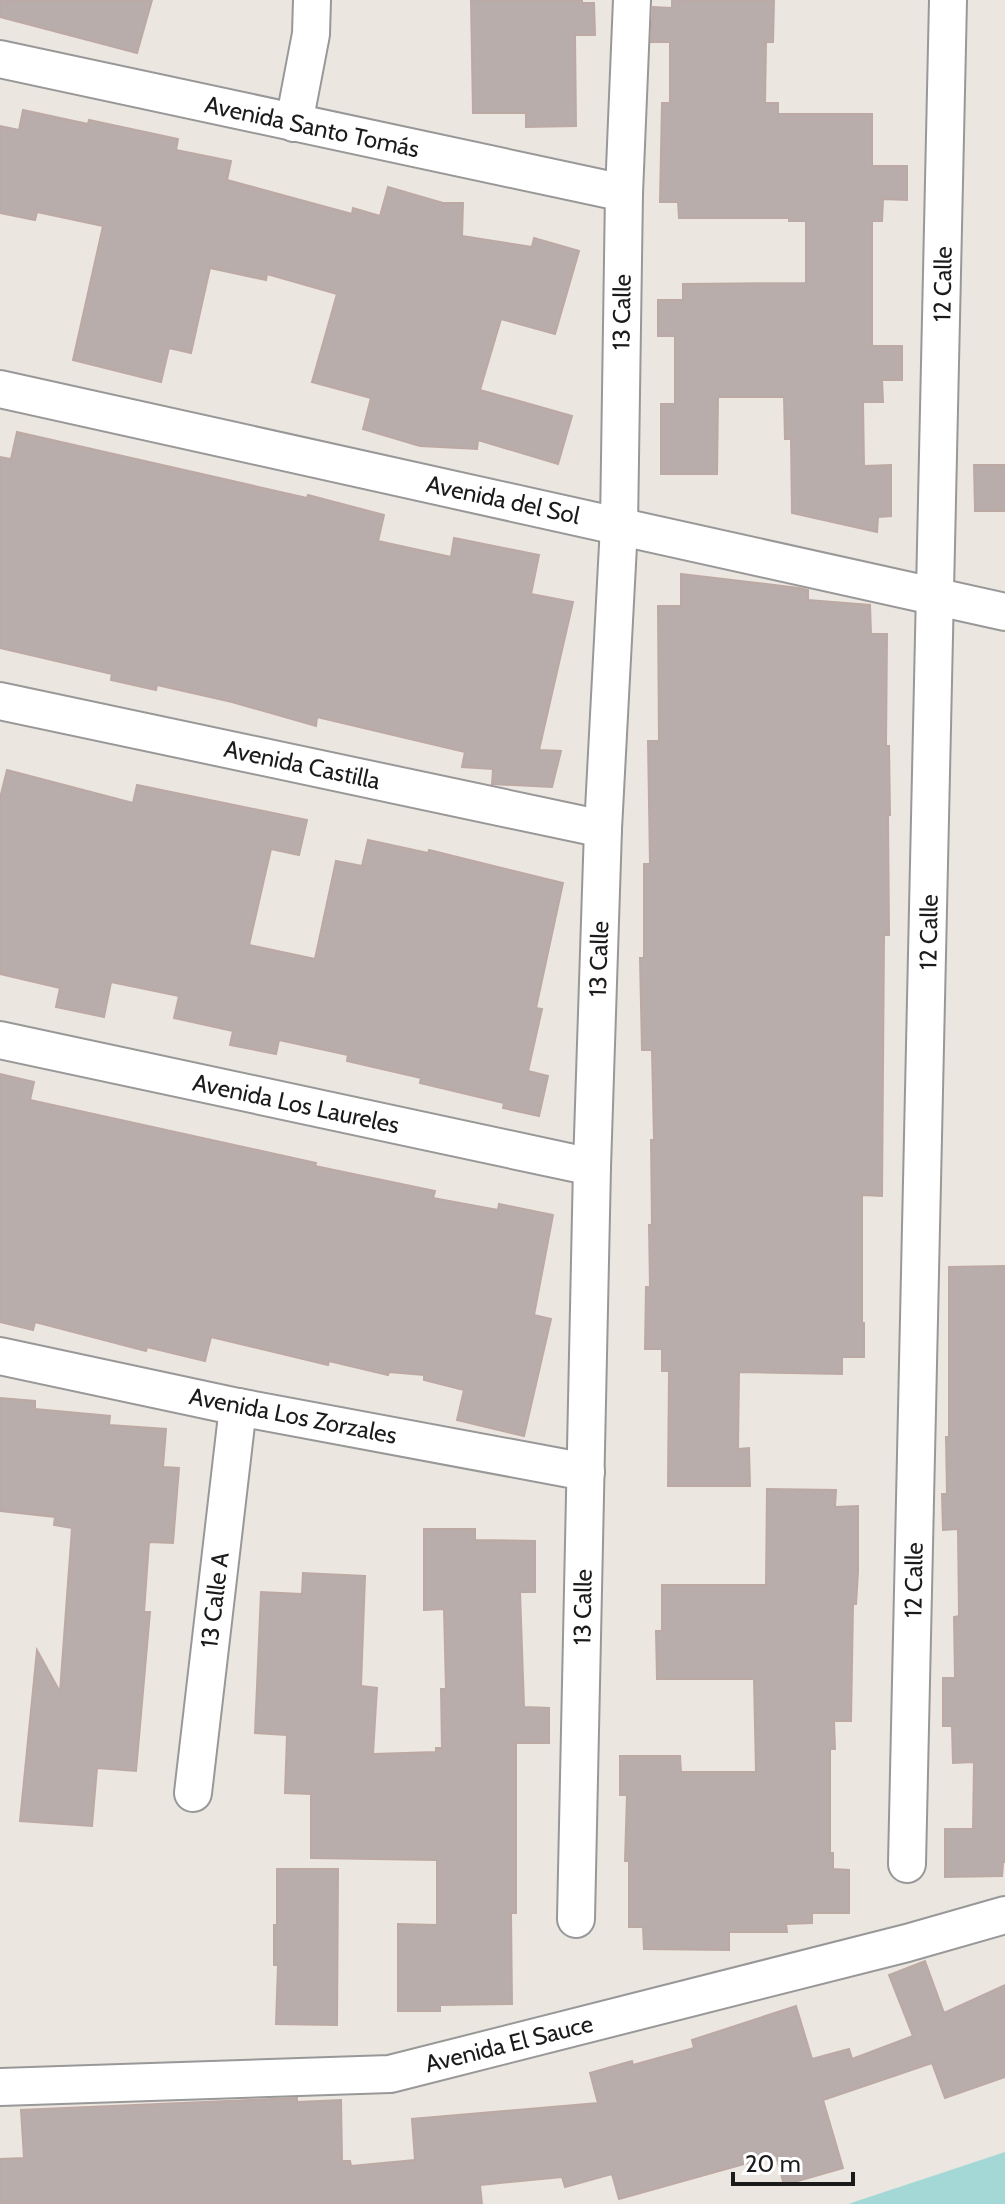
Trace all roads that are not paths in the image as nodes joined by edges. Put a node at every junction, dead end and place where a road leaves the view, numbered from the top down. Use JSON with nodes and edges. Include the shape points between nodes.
{"nodes":[{"id":1,"x":312,"y":0,"type":"edge"},
{"id":2,"x":632,"y":0,"type":"edge"},
{"id":3,"x":948,"y":0,"type":"edge"},
{"id":4,"x":0,"y":59,"type":"edge"},
{"id":5,"x":294,"y":123,"type":"junction"},
{"id":6,"x":624,"y":193,"type":"junction"},
{"id":7,"x":0,"y":389,"type":"edge"},
{"id":8,"x":619,"y":526,"type":"junction"},
{"id":9,"x":936,"y":597,"type":"junction"},
{"id":10,"x":1005,"y":612,"type":"edge"},
{"id":11,"x":0,"y":701,"type":"edge"},
{"id":12,"x":603,"y":829,"type":"junction"},
{"id":13,"x":0,"y":1040,"type":"edge"},
{"id":14,"x":592,"y":1167,"type":"junction"},
{"id":15,"x":0,"y":1356,"type":"edge"},
{"id":16,"x":238,"y":1407,"type":"junction"},
{"id":17,"x":586,"y":1472,"type":"junction"},
{"id":18,"x":193,"y":1793,"type":"dead end"},
{"id":19,"x":907,"y":1864,"type":"dead end"},
{"id":20,"x":1005,"y":1915,"type":"edge"},
{"id":21,"x":576,"y":1919,"type":"dead end"},
{"id":22,"x":0,"y":2087,"type":"edge"}],
"edges":[{"from":1,"to":5,"type":"street"},
{"from":2,"to":6,"type":"street","name":"13 Calle"},
{"from":3,"to":9,"type":"street","name":"12 Calle"},
{"from":4,"to":5,"type":"street","name":"Avenida Santo Tomás"},
{"from":5,"to":6,"type":"street","name":"Avenida Santo Tomás"},
{"from":6,"to":8,"type":"street","name":"13 Calle"},
{"from":7,"to":8,"type":"street","name":"Avenida del Sol"},
{"from":8,"to":9,"type":"street","name":"Avenida del Sol"},
{"from":8,"to":12,"type":"street","name":"13 Calle"},
{"from":9,"to":10,"type":"street","name":"Avenida del Sol"},
{"from":9,"to":19,"type":"street","name":"12 Calle"},
{"from":11,"to":12,"type":"street","name":"Avenida Castilla"},
{"from":12,"to":14,"type":"street","name":"13 Calle"},
{"from":13,"to":14,"type":"street","name":"Avenida Los Laureles"},
{"from":14,"to":17,"type":"street","name":"13 Calle"},
{"from":15,"to":16,"type":"street","name":"Avenida Los Zorzales"},
{"from":16,"to":17,"type":"street","name":"Avenida Los Zorzales"},
{"from":16,"to":18,"type":"street","name":"13 Calle A"},
{"from":17,"to":21,"type":"street","name":"13 Calle"},
{"from":20,"to":22,"type":"street","name":"Avenida El Sauce","via":[[390,2074]]}]}
